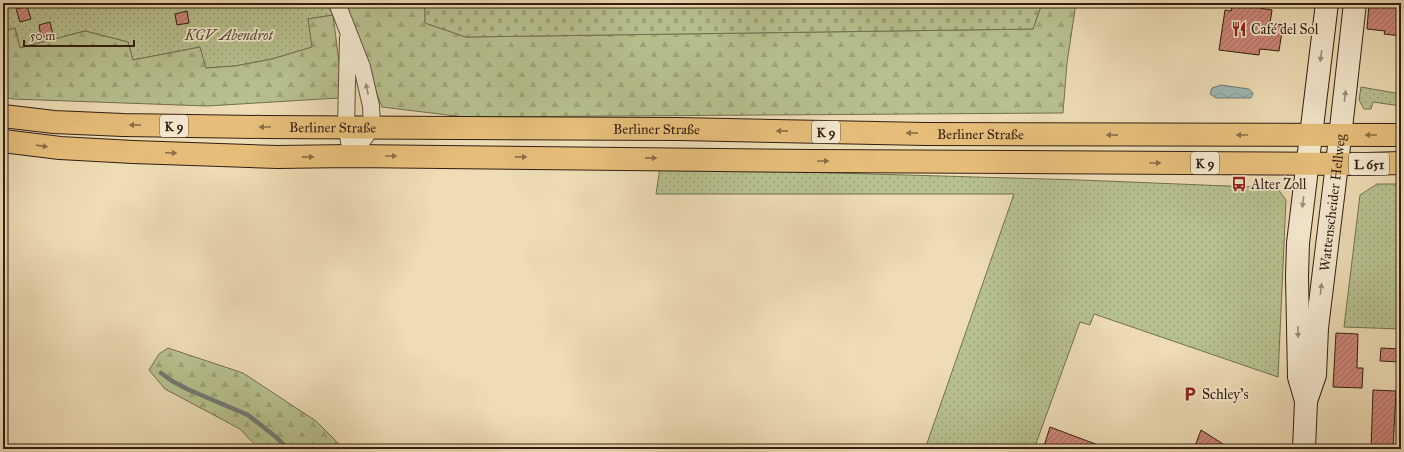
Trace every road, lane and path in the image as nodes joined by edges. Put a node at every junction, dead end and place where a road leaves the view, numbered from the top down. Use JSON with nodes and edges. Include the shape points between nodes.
{"nodes":[{"id":1,"x":338,"y":3,"type":"edge"},
{"id":2,"x":1327,"y":3,"type":"edge"},
{"id":3,"x":1355,"y":3,"type":"edge"},
{"id":4,"x":348,"y":32,"type":"junction"},
{"id":5,"x":3,"y":116,"type":"edge"},
{"id":6,"x":346,"y":127,"type":"junction"},
{"id":7,"x":372,"y":127,"type":"junction"},
{"id":8,"x":1311,"y":135,"type":"junction"},
{"id":9,"x":1340,"y":135,"type":"junction"},
{"id":10,"x":1401,"y":135,"type":"edge"},
{"id":11,"x":3,"y":141,"type":"edge"},
{"id":12,"x":352,"y":156,"type":"junction"},
{"id":13,"x":1308,"y":163,"type":"junction"},
{"id":14,"x":1401,"y":163,"type":"edge"},
{"id":15,"x":1337,"y":164,"type":"junction"},
{"id":16,"x":1306,"y":401,"type":"junction"},
{"id":17,"x":1304,"y":449,"type":"edge"}],
"edges":[{"from":1,"to":4,"type":"street"},
{"from":2,"to":8,"type":"main road","name":"Wattenscheider Hellweg","one_way":true},
{"from":9,"to":3,"type":"main road","name":"Wattenscheider Hellweg","one_way":true},
{"from":4,"to":6,"type":"street"},
{"from":7,"to":4,"type":"street","one_way":true,"via":[[371,106],[362,67]]},
{"from":6,"to":5,"type":"main road","name":"Berliner Straße","number":"K 9","one_way":true,"via":[[123,125],[54,122]]},
{"from":6,"to":7,"type":"main road","name":"Berliner Straße","number":"K 9"},
{"from":6,"to":12,"type":"street"},
{"from":8,"to":7,"type":"main road","name":"Berliner Straße","number":"K 9","one_way":true,"via":[[926,134]]},
{"from":7,"to":12,"type":"street"},
{"from":8,"to":9,"type":"main road","number":"L 651"},
{"from":8,"to":13,"type":"main road","name":"Wattenscheider Hellweg"},
{"from":10,"to":9,"type":"main road","number":"L 651","one_way":true},
{"from":9,"to":15,"type":"main road","name":"Wattenscheider Hellweg"},
{"from":11,"to":12,"type":"main road","name":"Berliner Straße","number":"K 9","one_way":true,"via":[[125,152],[277,157]]},
{"from":12,"to":13,"type":"main road","name":"Berliner Straße","number":"K 9","one_way":true},
{"from":13,"to":15,"type":"main road","number":"L 651"},
{"from":13,"to":16,"type":"main road","name":"Wattenscheider Hellweg","one_way":true,"via":[[1298,243],[1297,276],[1299,377]]},
{"from":14,"to":15,"type":"main road","number":"L 651"},
{"from":16,"to":15,"type":"main road","name":"Wattenscheider Hellweg","one_way":true,"via":[[1314,375],[1317,328]]},
{"from":16,"to":17,"type":"main road","name":"Wattenscheider Hellweg"}]}
